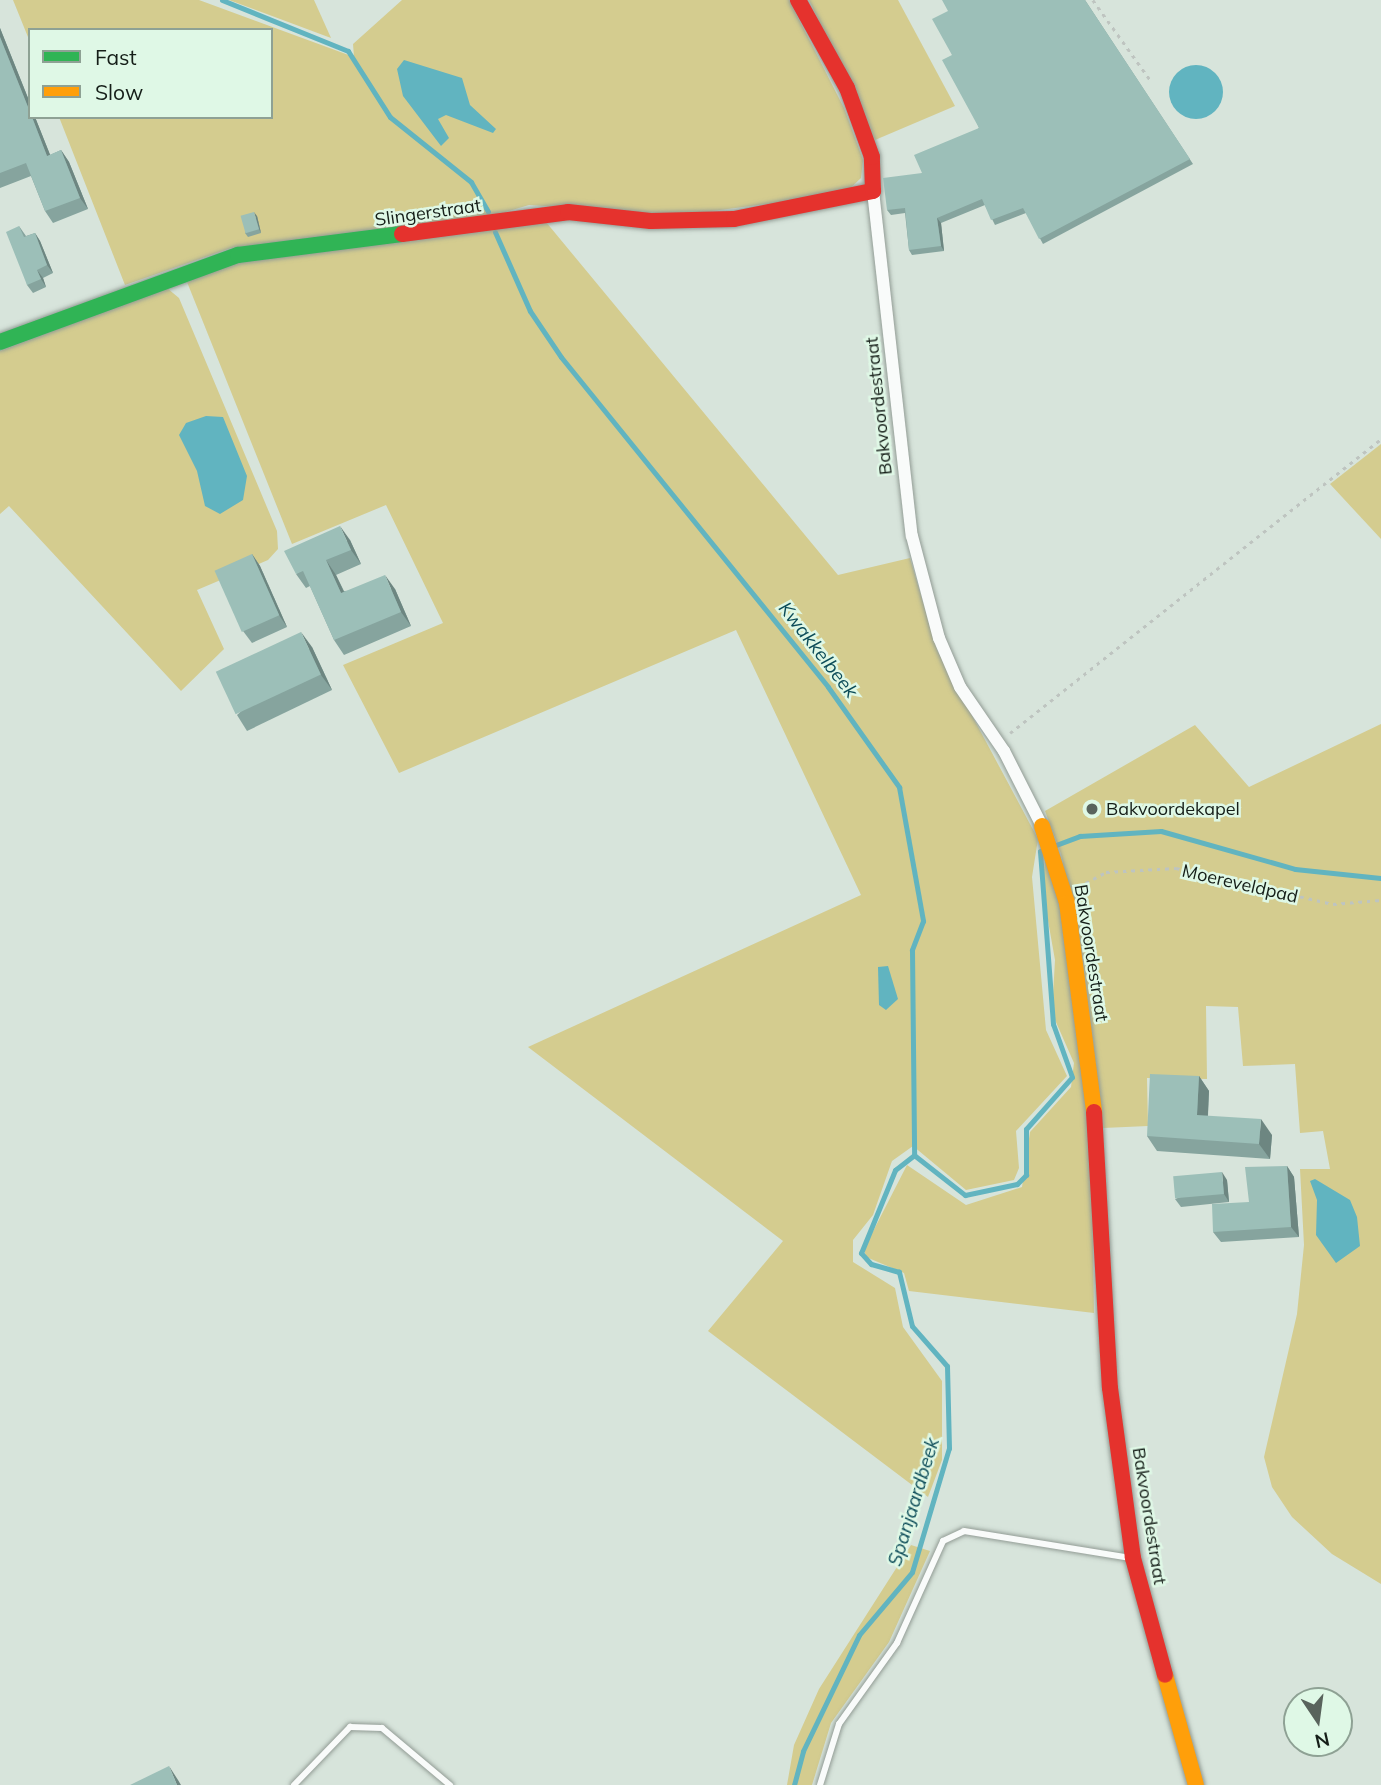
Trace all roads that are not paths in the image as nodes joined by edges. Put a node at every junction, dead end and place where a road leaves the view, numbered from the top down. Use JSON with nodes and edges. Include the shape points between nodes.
{"nodes":[{"id":1,"x":798,"y":0,"type":"edge"},
{"id":2,"x":873,"y":191,"type":"junction"},
{"id":3,"x":0,"y":342,"type":"edge"},
{"id":4,"x":1044,"y":830,"type":"joint"},
{"id":5,"x":1133,"y":1558,"type":"junction"},
{"id":6,"x":294,"y":1785,"type":"edge"},
{"id":7,"x":450,"y":1785,"type":"edge"},
{"id":8,"x":820,"y":1785,"type":"edge"},
{"id":9,"x":1196,"y":1785,"type":"edge"}],
"edges":[{"from":1,"to":2,"type":"street","name":"Bakvoordestraat","via":[[847,88],[872,157]]},
{"from":2,"to":3,"type":"street","name":"Slingerstraat","via":[[734,219],[651,221],[568,212],[238,255]]},
{"from":2,"to":4,"type":"street","name":"Bakvoordestraat","via":[[912,536],[939,638],[960,687],[998,743]]},
{"from":4,"to":5,"type":"street","name":"Bakvoordestraat","via":[[1066,899],[1101,1170],[1110,1388]]},
{"from":5,"to":8,"type":"lane","via":[[964,1531],[943,1541],[897,1643],[839,1724]]},
{"from":5,"to":9,"type":"street","name":"Bakvoordestraat"},
{"from":6,"to":7,"type":"lane","via":[[350,1727],[382,1728]]}]}
